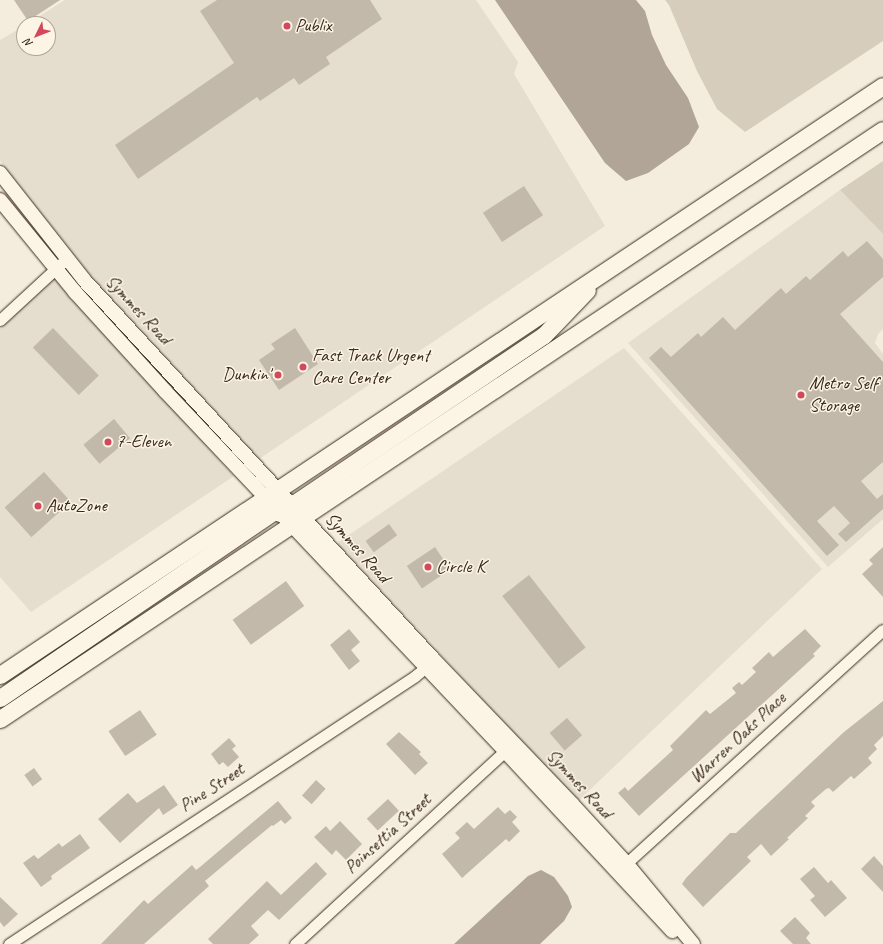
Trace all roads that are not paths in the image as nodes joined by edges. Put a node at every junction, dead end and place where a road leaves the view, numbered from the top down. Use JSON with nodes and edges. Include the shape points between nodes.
{"nodes":[{"id":1,"x":883,"y":86,"type":"edge"},
{"id":2,"x":883,"y":130,"type":"edge"},
{"id":3,"x":0,"y":172,"type":"edge"},
{"id":4,"x":0,"y":200,"type":"edge"},
{"id":5,"x":66,"y":259,"type":"junction"},
{"id":6,"x":55,"y":269,"type":"junction"},
{"id":7,"x":0,"y":320,"type":"edge"},
{"id":8,"x":284,"y":507,"type":"junction"},
{"id":9,"x":883,"y":630,"type":"edge"},
{"id":10,"x":429,"y":664,"type":"junction"},
{"id":11,"x":0,"y":675,"type":"edge"},
{"id":12,"x":0,"y":698,"type":"edge"},
{"id":13,"x":0,"y":719,"type":"edge"},
{"id":14,"x":505,"y":751,"type":"junction"},
{"id":15,"x":621,"y":868,"type":"junction"},
{"id":16,"x":9,"y":944,"type":"edge"},
{"id":17,"x":295,"y":944,"type":"edge"},
{"id":18,"x":684,"y":944,"type":"edge"},
{"id":19,"x":692,"y":944,"type":"edge"}],
"edges":[{"from":1,"to":8,"type":"main road","via":[[598,275]]},
{"from":2,"to":8,"type":"main road"},
{"from":3,"to":5,"type":"street","name":"Symmes Road"},
{"from":4,"to":6,"type":"street","name":"Symmes Road"},
{"from":5,"to":6,"type":"street"},
{"from":5,"to":8,"type":"street","name":"Symmes Road"},
{"from":6,"to":7,"type":"street"},
{"from":6,"to":8,"type":"street","name":"Symmes Road","via":[[165,391]]},
{"from":8,"to":10,"type":"street","name":"Symmes Road"},
{"from":8,"to":11,"type":"main road"},
{"from":8,"to":12,"type":"main road"},
{"from":8,"to":13,"type":"main road"},
{"from":9,"to":15,"type":"street","name":"Warren Oaks Place"},
{"from":10,"to":14,"type":"street","name":"Symmes Road"},
{"from":10,"to":15,"type":"street","name":"Symmes Road","via":[[515,742]]},
{"from":10,"to":16,"type":"street","name":"Pine Street"},
{"from":14,"to":15,"type":"street","name":"Symmes Road"},
{"from":14,"to":17,"type":"street","name":"Poinsettia Street"},
{"from":15,"to":18,"type":"street","name":"Symmes Road"},
{"from":15,"to":19,"type":"street","name":"Symmes Road"}]}
